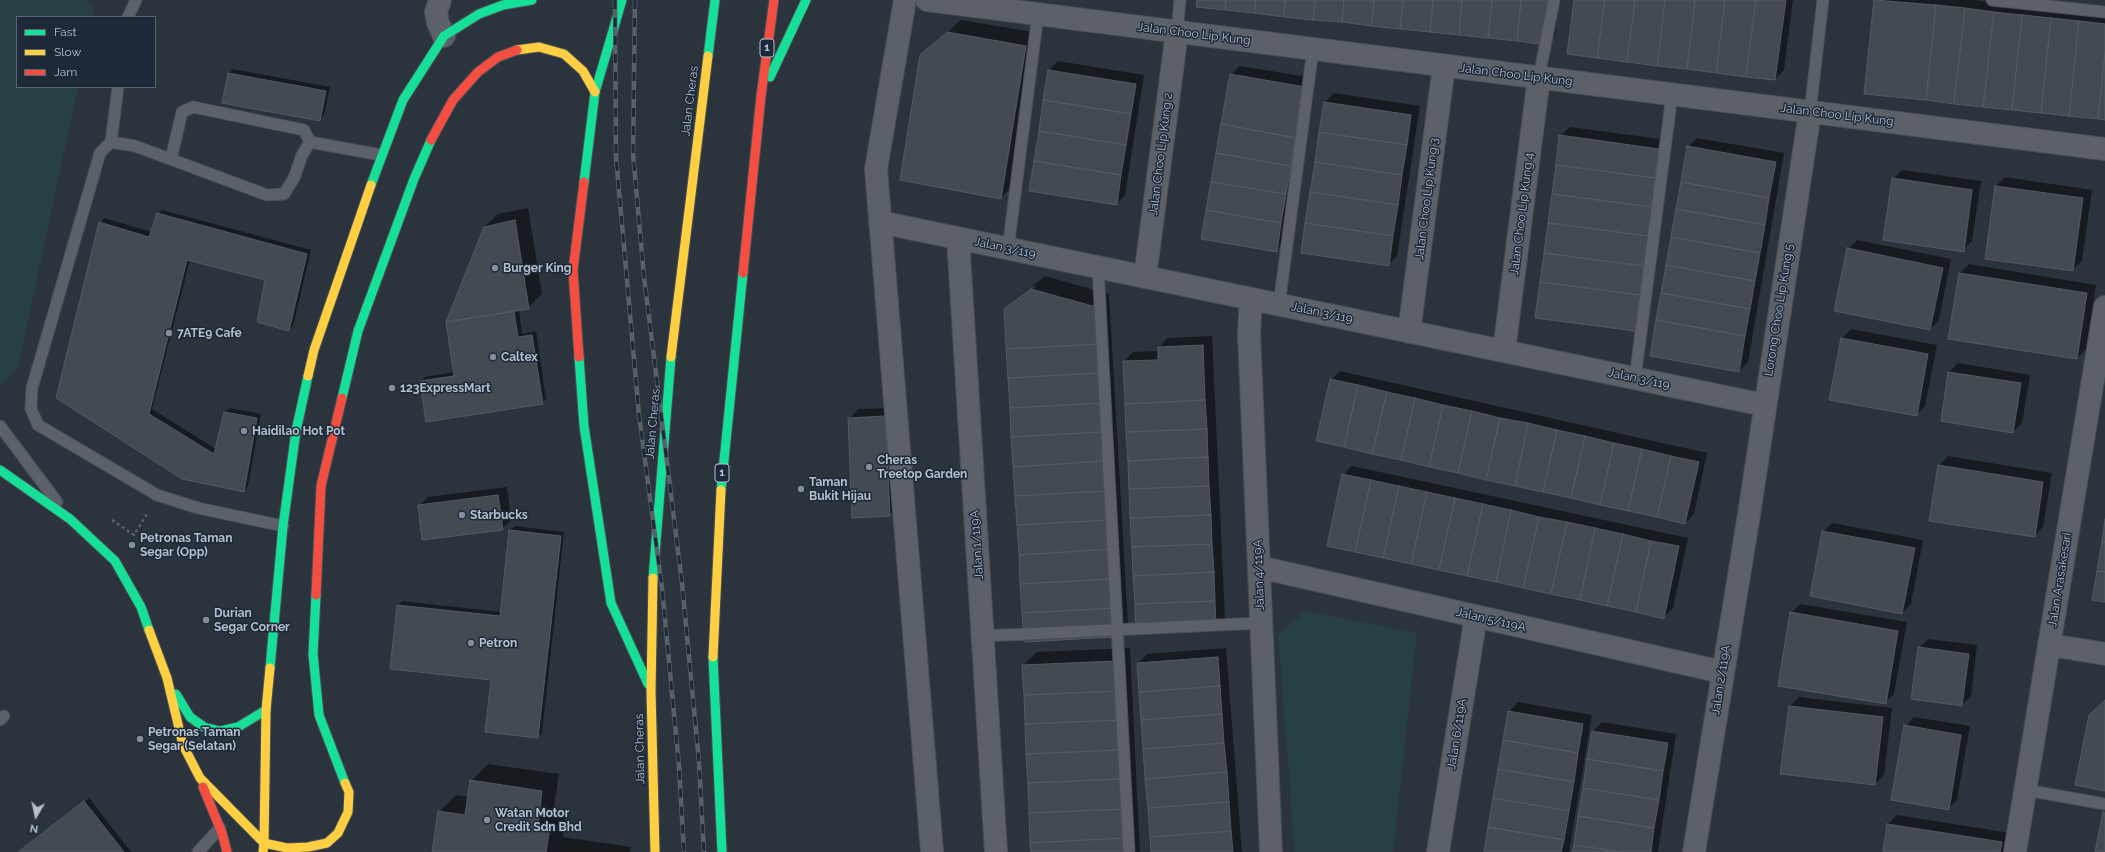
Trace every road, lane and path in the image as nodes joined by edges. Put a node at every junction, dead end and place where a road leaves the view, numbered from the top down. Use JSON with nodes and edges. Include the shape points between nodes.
{"nodes":[{"id":1,"x":136,"y":0,"type":"edge"},
{"id":2,"x":440,"y":0,"type":"edge"},
{"id":3,"x":532,"y":0,"type":"edge"},
{"id":4,"x":622,"y":0,"type":"edge"},
{"id":5,"x":715,"y":0,"type":"edge"},
{"id":6,"x":774,"y":0,"type":"edge"},
{"id":7,"x":806,"y":0,"type":"edge"},
{"id":8,"x":905,"y":0,"type":"edge"},
{"id":9,"x":927,"y":0,"type":"edge"},
{"id":10,"x":1180,"y":0,"type":"edge"},
{"id":11,"x":1554,"y":0,"type":"edge"},
{"id":12,"x":1823,"y":0,"type":"edge"},
{"id":13,"x":1992,"y":0,"type":"edge"},
{"id":14,"x":2105,"y":12,"type":"edge"},
{"id":15,"x":1038,"y":14,"type":"junction"},
{"id":16,"x":128,"y":16,"type":"edge"},
{"id":17,"x":1177,"y":32,"type":"junction"},
{"id":18,"x":444,"y":36,"type":"junction"},
{"id":19,"x":1313,"y":49,"type":"junction"},
{"id":20,"x":1444,"y":66,"type":"junction"},
{"id":21,"x":1540,"y":77,"type":"junction"},
{"id":22,"x":118,"y":88,"type":"edge"},
{"id":23,"x":595,"y":92,"type":"junction"},
{"id":24,"x":1672,"y":94,"type":"junction"},
{"id":25,"x":761,"y":96,"type":"junction"},
{"id":26,"x":1810,"y":112,"type":"junction"},
{"id":27,"x":111,"y":142,"type":"junction"},
{"id":28,"x":310,"y":142,"type":"junction"},
{"id":29,"x":2105,"y":149,"type":"edge"},
{"id":30,"x":381,"y":155,"type":"junction"},
{"id":31,"x":171,"y":159,"type":"junction"},
{"id":32,"x":880,"y":222,"type":"junction"},
{"id":33,"x":958,"y":238,"type":"junction"},
{"id":34,"x":1008,"y":249,"type":"junction"},
{"id":35,"x":1098,"y":267,"type":"junction"},
{"id":36,"x":1145,"y":277,"type":"junction"},
{"id":37,"x":1251,"y":299,"type":"junction"},
{"id":38,"x":1279,"y":305,"type":"junction"},
{"id":39,"x":2105,"y":307,"type":"edge"},
{"id":40,"x":1409,"y":332,"type":"junction"},
{"id":41,"x":1504,"y":351,"type":"junction"},
{"id":42,"x":1635,"y":378,"type":"junction"},
{"id":43,"x":1764,"y":405,"type":"junction"},
{"id":44,"x":0,"y":426,"type":"edge"},
{"id":45,"x":0,"y":470,"type":"edge"},
{"id":46,"x":157,"y":496,"type":"junction"},
{"id":47,"x":1750,"y":508,"type":"joint"},
{"id":48,"x":109,"y":518,"type":"dead end"},
{"id":49,"x":70,"y":519,"type":"junction"},
{"id":50,"x":283,"y":526,"type":"junction"},
{"id":51,"x":1259,"y":567,"type":"junction"},
{"id":52,"x":1476,"y":616,"type":"junction"},
{"id":53,"x":1262,"y":623,"type":"junction"},
{"id":54,"x":1118,"y":630,"type":"junction"},
{"id":55,"x":983,"y":636,"type":"junction"},
{"id":56,"x":2050,"y":645,"type":"junction"},
{"id":57,"x":2105,"y":654,"type":"edge"},
{"id":58,"x":1722,"y":672,"type":"junction"},
{"id":59,"x":167,"y":678,"type":"junction"},
{"id":60,"x":651,"y":691,"type":"junction"},
{"id":61,"x":266,"y":710,"type":"junction"},
{"id":62,"x":200,"y":778,"type":"junction"},
{"id":63,"x":2026,"y":790,"type":"junction"},
{"id":64,"x":2105,"y":804,"type":"edge"},
{"id":65,"x":220,"y":828,"type":"junction"},
{"id":66,"x":264,"y":848,"type":"edge"},
{"id":67,"x":198,"y":852,"type":"edge"},
{"id":68,"x":227,"y":852,"type":"edge"},
{"id":69,"x":655,"y":852,"type":"edge"},
{"id":70,"x":722,"y":852,"type":"edge"},
{"id":71,"x":932,"y":852,"type":"edge"},
{"id":72,"x":996,"y":852,"type":"edge"},
{"id":73,"x":1129,"y":852,"type":"edge"},
{"id":74,"x":1271,"y":852,"type":"edge"},
{"id":75,"x":1438,"y":852,"type":"edge"},
{"id":76,"x":1694,"y":852,"type":"edge"},
{"id":77,"x":2015,"y":852,"type":"edge"}],
"edges":[{"from":1,"to":16,"type":"lane"},
{"from":2,"to":18,"type":"street","via":[[436,12]]},
{"from":3,"to":18,"type":"main road","via":[[503,5],[479,14]]},
{"from":4,"to":23,"type":"main road"},
{"from":5,"to":60,"type":"main road","name":"Jalan Cheras","via":[[668,389],[652,586]]},
{"from":6,"to":25,"type":"main road","number":"1"},
{"from":7,"to":25,"type":"main road"},
{"from":8,"to":32,"type":"street","via":[[876,169]]},
{"from":9,"to":15,"type":"street","name":"Jalan Choo Lip Kung"},
{"from":10,"to":17,"type":"lane"},
{"from":11,"to":21,"type":"lane"},
{"from":12,"to":26,"type":"lane"},
{"from":13,"to":14,"type":"lane"},
{"from":15,"to":17,"type":"street","name":"Jalan Choo Lip Kung"},
{"from":15,"to":34,"type":"lane"},
{"from":17,"to":19,"type":"street","name":"Jalan Choo Lip Kung"},
{"from":17,"to":36,"type":"street","name":"Jalan Choo Lip Kung 2"},
{"from":18,"to":30,"type":"main road","via":[[404,100]]},
{"from":19,"to":20,"type":"street","name":"Jalan Choo Lip Kung"},
{"from":19,"to":38,"type":"lane"},
{"from":20,"to":21,"type":"street","name":"Jalan Choo Lip Kung"},
{"from":20,"to":40,"type":"street","name":"Jalan Choo Lip Kung 3"},
{"from":21,"to":24,"type":"street","name":"Jalan Choo Lip Kung"},
{"from":21,"to":41,"type":"street","name":"Jalan Choo Lip Kung 4"},
{"from":22,"to":27,"type":"lane"},
{"from":23,"to":60,"type":"main road","via":[[573,270],[584,426],[611,603]]},
{"from":23,"to":66,"type":"main road","via":[[583,71],[564,54],[539,47],[515,50],[498,57],[478,72],[453,100],[414,179],[358,331],[322,486],[313,654],[319,715],[349,792],[348,812],[338,833],[327,843],[308,847]]},
{"from":24,"to":26,"type":"street","name":"Jalan Choo Lip Kung"},
{"from":24,"to":42,"type":"lane"},
{"from":25,"to":70,"type":"main road","number":"1","via":[[720,494],[713,646]]},
{"from":26,"to":29,"type":"street","name":"Jalan Choo Lip Kung"},
{"from":26,"to":43,"type":"street","name":"Lorong Choo Lip Kung 5"},
{"from":27,"to":31,"type":"lane","via":[[135,146]]},
{"from":27,"to":46,"type":"lane","via":[[100,153],[32,388],[31,409],[38,425]]},
{"from":28,"to":30,"type":"lane"},
{"from":28,"to":31,"type":"lane","via":[[284,194],[267,195]]},
{"from":28,"to":31,"type":"lane","via":[[304,130],[193,107],[182,112]]},
{"from":30,"to":50,"type":"main road","via":[[314,350],[296,431]]},
{"from":32,"to":33,"type":"street","name":"Jalan 3/119"},
{"from":32,"to":71,"type":"street"},
{"from":33,"to":34,"type":"street","name":"Jalan 3/119"},
{"from":33,"to":55,"type":"street","name":"Jalan 1/119A"},
{"from":34,"to":35,"type":"street","name":"Jalan 3/119"},
{"from":35,"to":36,"type":"street","name":"Jalan 3/119"},
{"from":35,"to":54,"type":"lane"},
{"from":36,"to":37,"type":"street","name":"Jalan 3/119"},
{"from":37,"to":38,"type":"street","name":"Jalan 3/119"},
{"from":37,"to":51,"type":"street","name":"Jalan 4/119A","via":[[1249,334]]},
{"from":38,"to":40,"type":"street","name":"Jalan 3/119"},
{"from":39,"to":56,"type":"street","name":"Jalan Arasakesari"},
{"from":40,"to":41,"type":"street","name":"Jalan 3/119"},
{"from":41,"to":42,"type":"street","name":"Jalan 3/119"},
{"from":42,"to":43,"type":"street","name":"Jalan 3/119"},
{"from":43,"to":47,"type":"street","name":"Lorong Choo Lip Kung 5"},
{"from":44,"to":49,"type":"lane"},
{"from":45,"to":49,"type":"main road"},
{"from":46,"to":48,"type":"path","via":[[134,535]]},
{"from":46,"to":50,"type":"lane","via":[[198,508]]},
{"from":47,"to":58,"type":"street","name":"Jalan 2/119A"},
{"from":49,"to":59,"type":"main road","via":[[114,561],[141,607]]},
{"from":50,"to":61,"type":"main road"},
{"from":51,"to":52,"type":"street","name":"Jalan 5/119A"},
{"from":51,"to":53,"type":"street","name":"Jalan 4/119A"},
{"from":52,"to":58,"type":"street","name":"Jalan 5/119A"},
{"from":52,"to":75,"type":"street","name":"Jalan 6/119A"},
{"from":53,"to":54,"type":"lane"},
{"from":53,"to":74,"type":"street","name":"Jalan 4/119A"},
{"from":54,"to":55,"type":"lane"},
{"from":54,"to":73,"type":"lane"},
{"from":55,"to":72,"type":"street","name":"Jalan 1/119A"},
{"from":56,"to":57,"type":"street"},
{"from":56,"to":63,"type":"street","name":"Jalan Arasakesari"},
{"from":58,"to":76,"type":"street","name":"Jalan 2/119A"},
{"from":59,"to":61,"type":"main road","via":[[190,717],[204,727],[220,731],[238,728]]},
{"from":59,"to":62,"type":"main road","via":[[183,745]]},
{"from":60,"to":69,"type":"main road","name":"Jalan Cheras"},
{"from":61,"to":66,"type":"main road"},
{"from":62,"to":65,"type":"main road"},
{"from":62,"to":66,"type":"main road"},
{"from":63,"to":64,"type":"lane"},
{"from":63,"to":77,"type":"street","name":"Jalan Arasakesari"},
{"from":65,"to":67,"type":"lane"},
{"from":65,"to":68,"type":"main road"}]}
